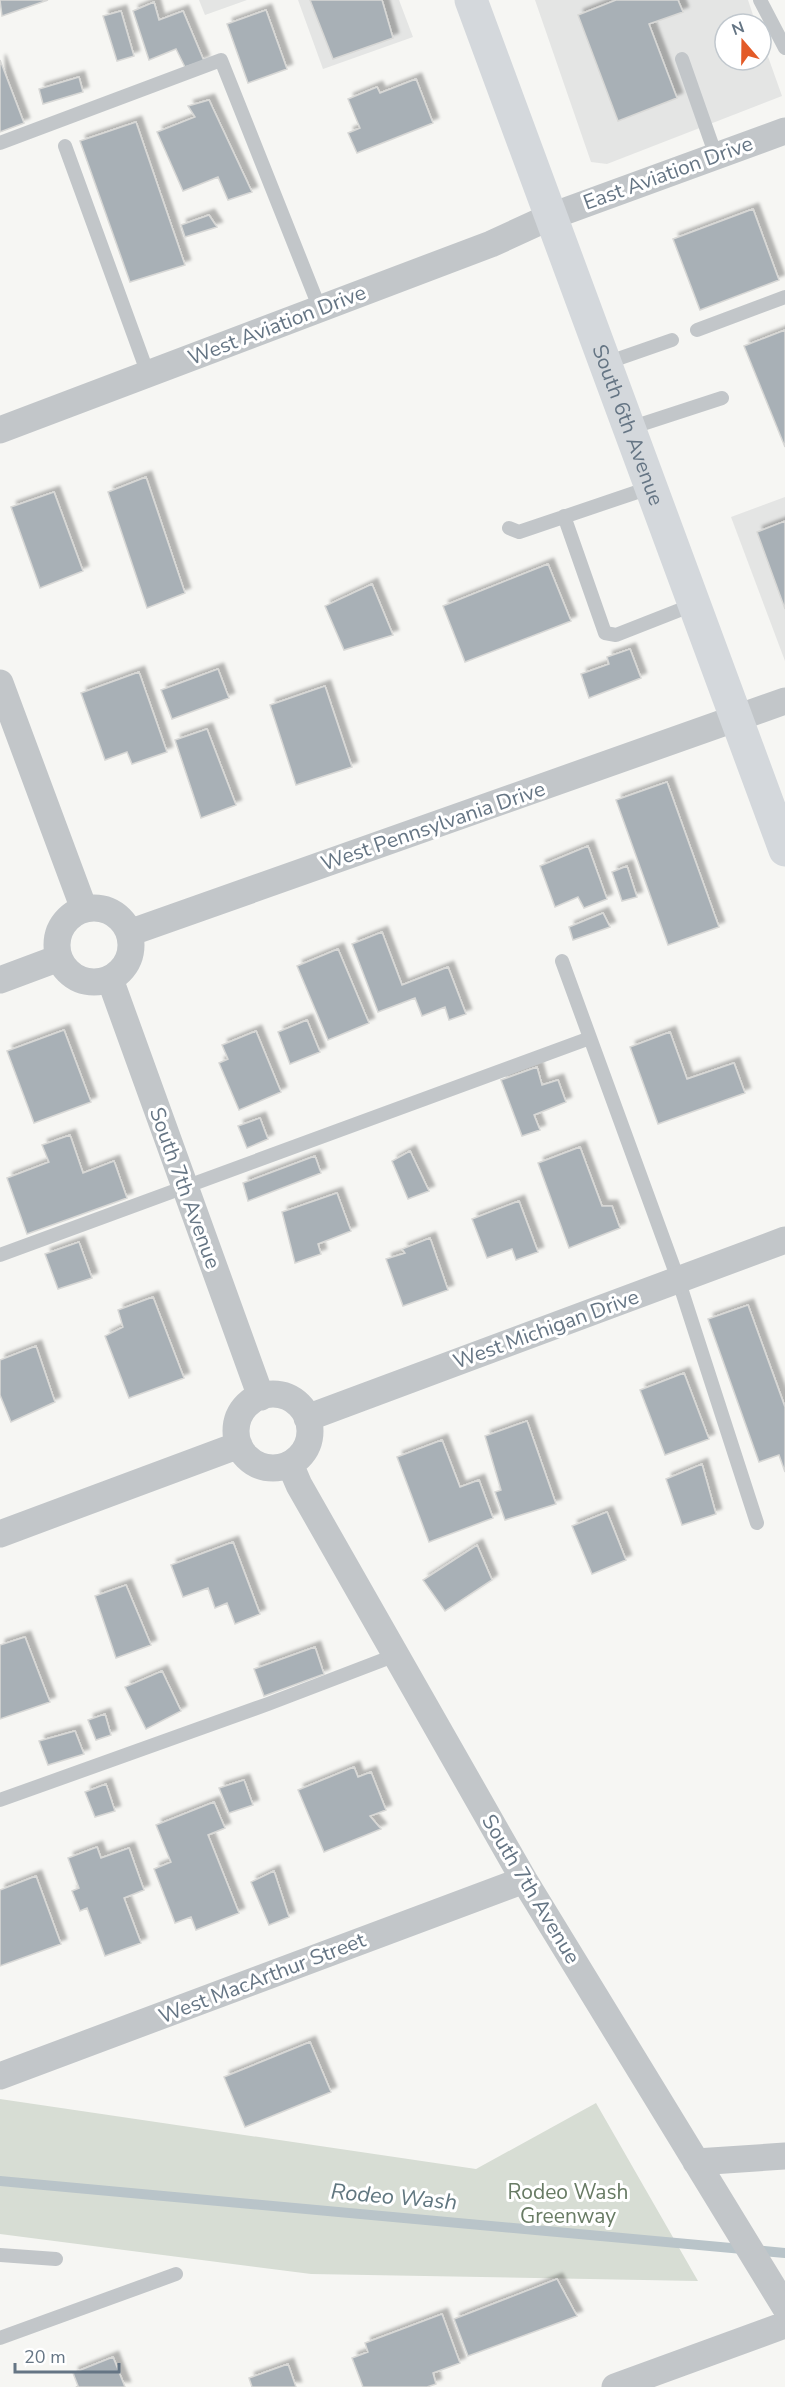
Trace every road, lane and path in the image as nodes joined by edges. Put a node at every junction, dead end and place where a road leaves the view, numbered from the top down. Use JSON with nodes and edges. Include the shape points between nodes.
{"nodes":[{"id":1,"x":471,"y":0,"type":"edge"},
{"id":2,"x":760,"y":0,"type":"edge"},
{"id":3,"x":785,"y":48,"type":"edge"},
{"id":4,"x":682,"y":59,"type":"dead end"},
{"id":5,"x":785,"y":131,"type":"edge"},
{"id":6,"x":0,"y":143,"type":"edge"},
{"id":7,"x":66,"y":146,"type":"dead end"},
{"id":8,"x":716,"y":156,"type":"junction"},
{"id":9,"x":552,"y":216,"type":"junction"},
{"id":10,"x":785,"y":297,"type":"edge"},
{"id":11,"x":320,"y":309,"type":"junction"},
{"id":12,"x":697,"y":330,"type":"dead end"},
{"id":13,"x":672,"y":340,"type":"dead end"},
{"id":14,"x":606,"y":363,"type":"junction"},
{"id":15,"x":147,"y":374,"type":"junction"},
{"id":16,"x":722,"y":398,"type":"dead end"},
{"id":17,"x":630,"y":428,"type":"junction"},
{"id":18,"x":0,"y":430,"type":"edge"},
{"id":19,"x":652,"y":487,"type":"junction"},
{"id":20,"x":564,"y":516,"type":"junction"},
{"id":21,"x":509,"y":528,"type":"dead end"},
{"id":22,"x":695,"y":604,"type":"junction"},
{"id":23,"x":0,"y":683,"type":"edge"},
{"id":24,"x":785,"y":701,"type":"edge"},
{"id":25,"x":737,"y":719,"type":"junction"},
{"id":26,"x":785,"y":850,"type":"edge"},
{"id":27,"x":84,"y":909,"type":"junction"},
{"id":28,"x":129,"y":933,"type":"junction"},
{"id":29,"x":59,"y":958,"type":"junction"},
{"id":30,"x":562,"y":960,"type":"dead end"},
{"id":31,"x":110,"y":979,"type":"junction"},
{"id":32,"x":0,"y":980,"type":"edge"},
{"id":33,"x":590,"y":1038,"type":"junction"},
{"id":34,"x":185,"y":1187,"type":"junction"},
{"id":35,"x":785,"y":1240,"type":"edge"},
{"id":36,"x":0,"y":1255,"type":"edge"},
{"id":37,"x":678,"y":1280,"type":"junction"},
{"id":38,"x":261,"y":1397,"type":"junction"},
{"id":39,"x":307,"y":1418,"type":"junction"},
{"id":40,"x":239,"y":1445,"type":"junction"},
{"id":41,"x":290,"y":1464,"type":"junction"},
{"id":42,"x":757,"y":1523,"type":"dead end"},
{"id":43,"x":0,"y":1534,"type":"edge"},
{"id":44,"x":396,"y":1655,"type":"junction"},
{"id":45,"x":0,"y":1800,"type":"edge"},
{"id":46,"x":524,"y":1880,"type":"junction"},
{"id":47,"x":0,"y":2076,"type":"edge"},
{"id":48,"x":785,"y":2156,"type":"edge"},
{"id":49,"x":696,"y":2162,"type":"junction"},
{"id":50,"x":0,"y":2255,"type":"edge"},
{"id":51,"x":56,"y":2259,"type":"dead end"},
{"id":52,"x":176,"y":2274,"type":"dead end"},
{"id":53,"x":785,"y":2307,"type":"edge"},
{"id":54,"x":785,"y":2325,"type":"edge"},
{"id":55,"x":0,"y":2338,"type":"edge"},
{"id":56,"x":615,"y":2387,"type":"edge"}],
"edges":[{"from":1,"to":9,"type":"main road","name":"South 6th Avenue"},
{"from":2,"to":3,"type":"lane"},
{"from":4,"to":8,"type":"lane"},
{"from":5,"to":8,"type":"street","name":"East Aviation Drive"},
{"from":6,"to":11,"type":"lane","via":[[221,60]]},
{"from":7,"to":15,"type":"lane"},
{"from":8,"to":9,"type":"street","name":"East Aviation Drive"},
{"from":9,"to":11,"type":"street","name":"West Aviation Drive","via":[[491,244]]},
{"from":9,"to":14,"type":"main road","name":"South 6th Avenue"},
{"from":10,"to":12,"type":"lane"},
{"from":11,"to":15,"type":"street","name":"West Aviation Drive"},
{"from":13,"to":14,"type":"lane"},
{"from":14,"to":17,"type":"main road","name":"South 6th Avenue"},
{"from":15,"to":18,"type":"street","name":"West Aviation Drive"},
{"from":16,"to":17,"type":"lane"},
{"from":17,"to":19,"type":"main road","name":"South 6th Avenue"},
{"from":19,"to":20,"type":"lane"},
{"from":19,"to":22,"type":"main road","name":"South 6th Avenue"},
{"from":20,"to":21,"type":"lane","via":[[519,532]]},
{"from":20,"to":22,"type":"lane","via":[[605,633],[616,635]]},
{"from":22,"to":25,"type":"main road","name":"South 6th Avenue"},
{"from":23,"to":27,"type":"street"},
{"from":24,"to":25,"type":"street","name":"West Pennsylvania Drive"},
{"from":25,"to":26,"type":"main road","name":"South 6th Avenue"},
{"from":25,"to":28,"type":"street","name":"West Pennsylvania Drive"},
{"from":27,"to":28,"type":"street","via":[[106,910],[124,923]]},
{"from":27,"to":29,"type":"street","via":[[64,923],[58,934]]},
{"from":28,"to":31,"type":"street","via":[[131,944],[126,964]]},
{"from":29,"to":31,"type":"street","via":[[65,969],[85,981]]},
{"from":29,"to":32,"type":"street"},
{"from":30,"to":33,"type":"lane"},
{"from":31,"to":34,"type":"street","name":"South 7th Avenue"},
{"from":33,"to":34,"type":"lane"},
{"from":33,"to":37,"type":"lane"},
{"from":34,"to":36,"type":"lane"},
{"from":34,"to":38,"type":"street","name":"South 7th Avenue"},
{"from":35,"to":37,"type":"street","name":"West Michigan Drive"},
{"from":37,"to":39,"type":"street","name":"West Michigan Drive"},
{"from":37,"to":42,"type":"lane"},
{"from":38,"to":39,"type":"street","via":[[286,1397]]},
{"from":38,"to":40,"type":"street","via":[[241,1413],[236,1434]]},
{"from":39,"to":41,"type":"street","via":[[307,1446]]},
{"from":40,"to":41,"type":"street","via":[[244,1455],[263,1467]]},
{"from":40,"to":43,"type":"street"},
{"from":41,"to":44,"type":"street","name":"South 7th Avenue"},
{"from":44,"to":45,"type":"lane"},
{"from":44,"to":46,"type":"street","name":"South 7th Avenue"},
{"from":46,"to":47,"type":"street","name":"West MacArthur Street"},
{"from":46,"to":49,"type":"street","name":"South 7th Avenue"},
{"from":48,"to":49,"type":"street"},
{"from":49,"to":53,"type":"street","name":"South 7th Avenue"},
{"from":50,"to":51,"type":"lane"},
{"from":52,"to":55,"type":"lane"},
{"from":54,"to":56,"type":"street"}]}
